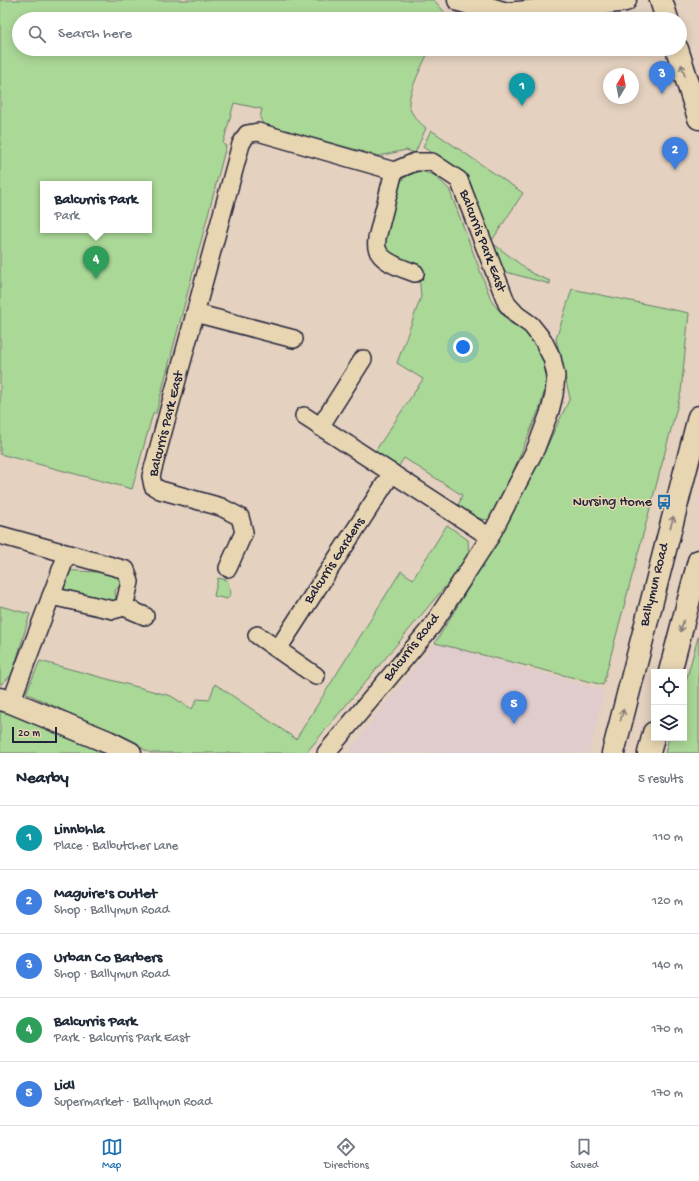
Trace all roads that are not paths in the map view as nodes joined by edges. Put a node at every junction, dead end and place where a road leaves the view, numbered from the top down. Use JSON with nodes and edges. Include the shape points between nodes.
{"nodes":[{"id":1,"x":459,"y":0,"type":"edge"},
{"id":2,"x":625,"y":0,"type":"edge"},
{"id":3,"x":661,"y":0,"type":"edge"},
{"id":4,"x":499,"y":12,"type":"edge"},
{"id":5,"x":526,"y":12,"type":"edge"},
{"id":6,"x":665,"y":12,"type":"edge"},
{"id":7,"x":679,"y":56,"type":"edge"},
{"id":8,"x":699,"y":118,"type":"edge"},
{"id":9,"x":394,"y":171,"type":"junction"},
{"id":10,"x":415,"y":273,"type":"dead end"},
{"id":11,"x":195,"y":313,"type":"junction"},
{"id":12,"x":294,"y":339,"type":"dead end"},
{"id":13,"x":363,"y":359,"type":"dead end"},
{"id":14,"x":304,"y":416,"type":"dead end"},
{"id":15,"x":699,"y":417,"type":"edge"},
{"id":16,"x":320,"y":427,"type":"junction"},
{"id":17,"x":392,"y":473,"type":"junction"},
{"id":18,"x":0,"y":535,"type":"edge"},
{"id":19,"x":490,"y":537,"type":"junction"},
{"id":20,"x":67,"y":554,"type":"junction"},
{"id":21,"x":699,"y":562,"type":"edge"},
{"id":22,"x":228,"y":568,"type":"dead end"},
{"id":23,"x":51,"y":596,"type":"junction"},
{"id":24,"x":124,"y":607,"type":"junction"},
{"id":25,"x":144,"y":616,"type":"dead end"},
{"id":26,"x":257,"y":635,"type":"dead end"},
{"id":27,"x":278,"y":649,"type":"junction"},
{"id":28,"x":671,"y":669,"type":"edge"},
{"id":29,"x":316,"y":676,"type":"dead end"},
{"id":30,"x":5,"y":700,"type":"edge"},
{"id":31,"x":652,"y":741,"type":"edge"},
{"id":32,"x":130,"y":753,"type":"edge"},
{"id":33,"x":326,"y":753,"type":"edge"},
{"id":34,"x":613,"y":753,"type":"edge"},
{"id":35,"x":649,"y":753,"type":"edge"}],
"edges":[{"from":1,"to":4,"type":"main road"},
{"from":2,"to":5,"type":"main road"},
{"from":3,"to":6,"type":"main road"},
{"from":8,"to":7,"type":"main road","one_way":true},
{"from":9,"to":10,"type":"street","via":[[377,238],[377,249],[396,266]]},
{"from":9,"to":11,"type":"street","name":"Balcurris Park East","via":[[258,132],[247,134],[241,144]]},
{"from":9,"to":19,"type":"street","name":"Balcurris Park East","via":[[415,162],[432,162],[459,180],[507,304],[531,325],[543,340],[552,358],[556,376],[550,411],[536,448]]},
{"from":11,"to":12,"type":"street"},
{"from":11,"to":22,"type":"street","name":"Balcurris Park East","via":[[151,476],[152,486],[221,507],[240,517],[244,532]]},
{"from":13,"to":16,"type":"street"},
{"from":14,"to":16,"type":"street"},
{"from":34,"to":15,"type":"main road","name":"Ballymun Road","one_way":true},
{"from":16,"to":17,"type":"street"},
{"from":17,"to":19,"type":"street"},
{"from":17,"to":27,"type":"street","name":"Balcurris Gardens"},
{"from":18,"to":20,"type":"street"},
{"from":19,"to":33,"type":"street","name":"Balcurris Road","via":[[432,626]]},
{"from":20,"to":23,"type":"street"},
{"from":20,"to":24,"type":"street","via":[[126,570],[130,582]]},
{"from":21,"to":28,"type":"main road","one_way":true},
{"from":23,"to":24,"type":"street","via":[[113,610]]},
{"from":23,"to":30,"type":"street"},
{"from":24,"to":25,"type":"street"},
{"from":26,"to":27,"type":"street"},
{"from":27,"to":29,"type":"street"},
{"from":30,"to":32,"type":"main road"},
{"from":31,"to":35,"type":"main road"}]}
